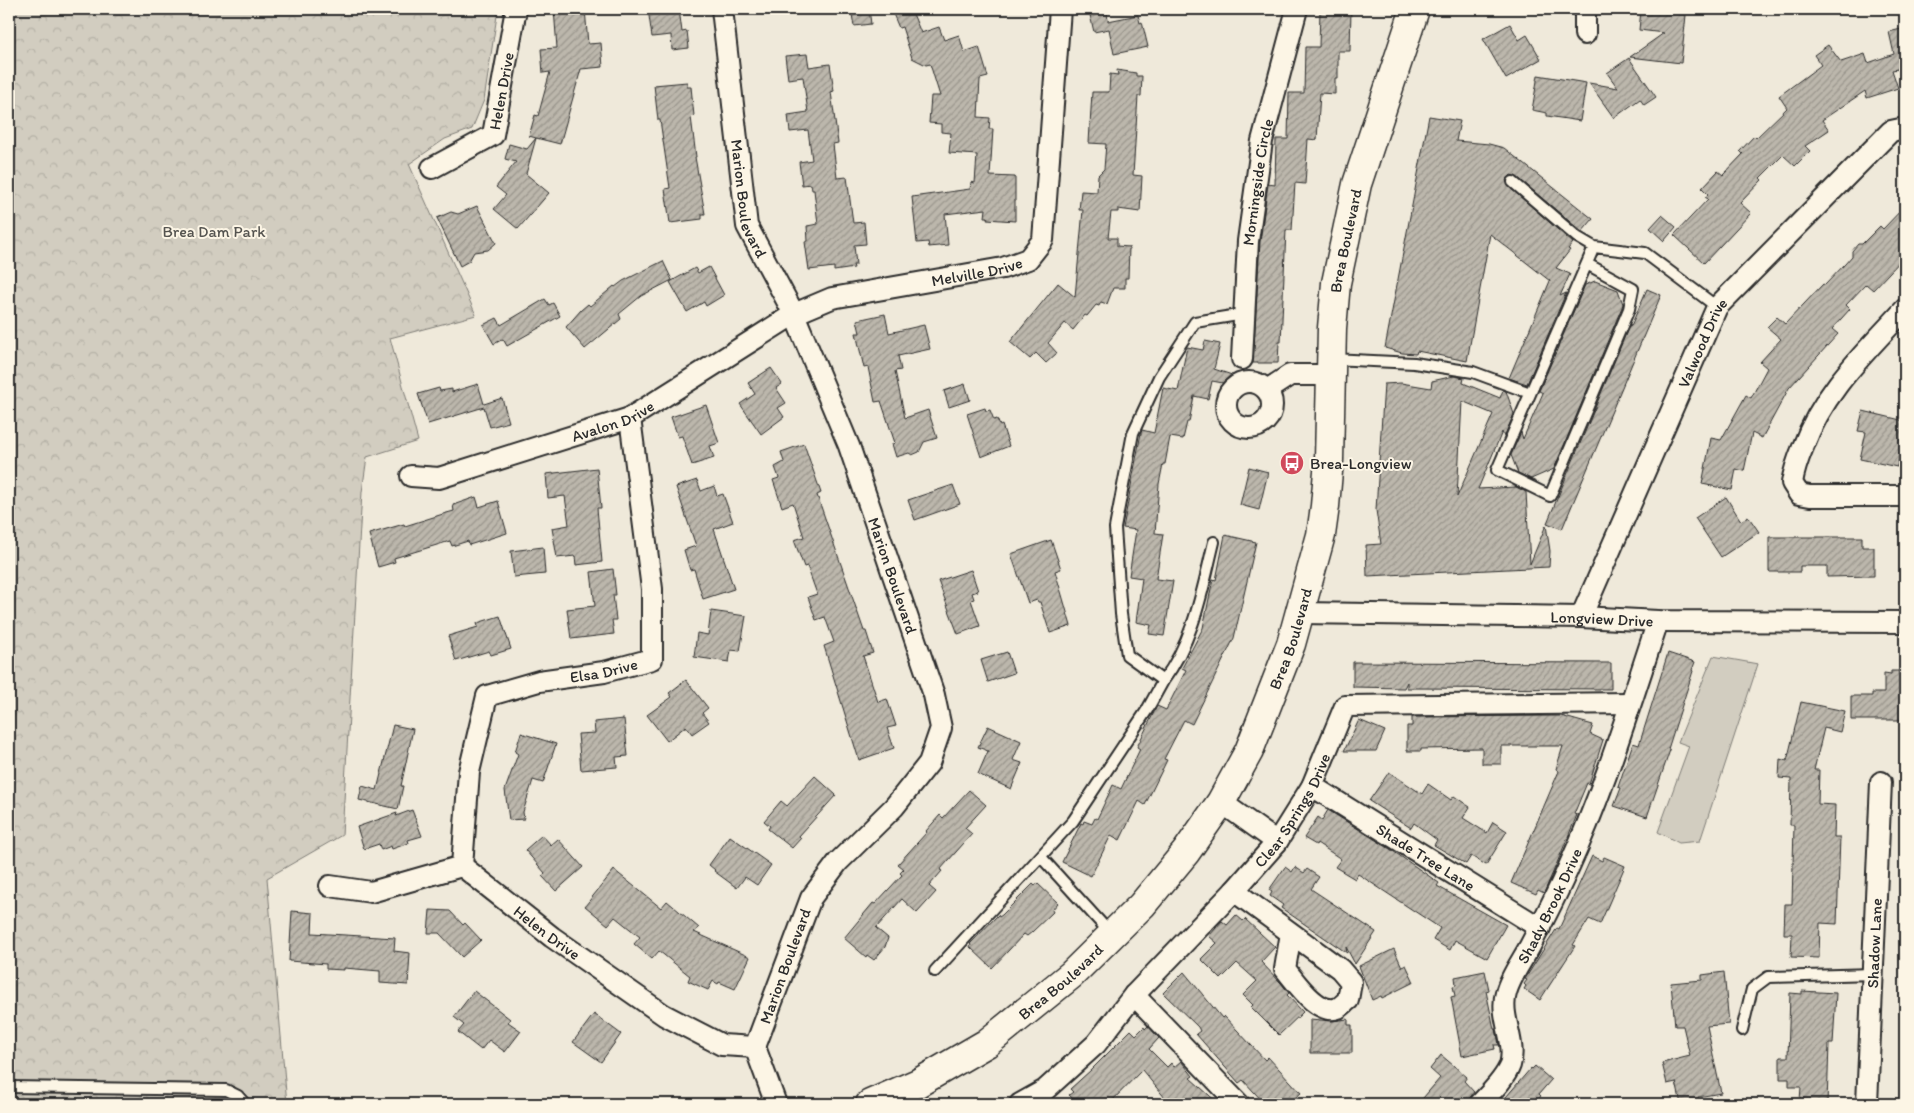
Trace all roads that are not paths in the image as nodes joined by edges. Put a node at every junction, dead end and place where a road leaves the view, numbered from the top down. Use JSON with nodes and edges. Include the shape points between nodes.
{"nodes":[{"id":1,"x":516,"y":9,"type":"edge"},
{"id":2,"x":722,"y":9,"type":"edge"},
{"id":3,"x":1060,"y":9,"type":"edge"},
{"id":4,"x":1297,"y":9,"type":"edge"},
{"id":5,"x":1416,"y":9,"type":"edge"},
{"id":6,"x":1585,"y":9,"type":"edge"},
{"id":7,"x":1586,"y":34,"type":"dead end"},
{"id":8,"x":1905,"y":128,"type":"edge"},
{"id":9,"x":432,"y":168,"type":"dead end"},
{"id":10,"x":1513,"y":182,"type":"dead end"},
{"id":11,"x":1594,"y":247,"type":"junction"},
{"id":12,"x":1587,"y":264,"type":"junction"},
{"id":13,"x":1717,"y":307,"type":"junction"},
{"id":14,"x":1905,"y":309,"type":"edge"},
{"id":15,"x":794,"y":314,"type":"junction"},
{"id":16,"x":1244,"y":314,"type":"junction"},
{"id":17,"x":1242,"y":360,"type":"dead end"},
{"id":18,"x":1331,"y":367,"type":"junction"},
{"id":19,"x":1267,"y":390,"type":"dead end"},
{"id":20,"x":1530,"y":393,"type":"junction"},
{"id":21,"x":630,"y":418,"type":"junction"},
{"id":22,"x":411,"y":476,"type":"dead end"},
{"id":23,"x":1905,"y":496,"type":"edge"},
{"id":24,"x":1214,"y":542,"type":"dead end"},
{"id":25,"x":1300,"y":613,"type":"junction"},
{"id":26,"x":1581,"y":617,"type":"junction"},
{"id":27,"x":1658,"y":621,"type":"junction"},
{"id":28,"x":1905,"y":622,"type":"edge"},
{"id":29,"x":1163,"y":681,"type":"junction"},
{"id":30,"x":1630,"y":703,"type":"junction"},
{"id":31,"x":1881,"y":782,"type":"dead end"},
{"id":32,"x":1312,"y":786,"type":"junction"},
{"id":33,"x":1221,"y":802,"type":"junction"},
{"id":34,"x":1277,"y":842,"type":"junction"},
{"id":35,"x":1041,"y":857,"type":"junction"},
{"id":36,"x":462,"y":866,"type":"junction"},
{"id":37,"x":330,"y":886,"type":"dead end"},
{"id":38,"x":1234,"y":891,"type":"junction"},
{"id":39,"x":1540,"y":928,"type":"junction"},
{"id":40,"x":1291,"y":933,"type":"dead end"},
{"id":41,"x":1111,"y":935,"type":"junction"},
{"id":42,"x":935,"y":971,"type":"dead end"},
{"id":43,"x":1873,"y":974,"type":"junction"},
{"id":44,"x":1134,"y":995,"type":"junction"},
{"id":45,"x":1742,"y":1030,"type":"dead end"},
{"id":46,"x":755,"y":1047,"type":"junction"},
{"id":47,"x":9,"y":1087,"type":"edge"},
{"id":48,"x":1050,"y":1097,"type":"edge"},
{"id":49,"x":245,"y":1104,"type":"edge"},
{"id":50,"x":776,"y":1104,"type":"edge"},
{"id":51,"x":870,"y":1104,"type":"edge"},
{"id":52,"x":1020,"y":1104,"type":"edge"},
{"id":53,"x":1239,"y":1104,"type":"edge"},
{"id":54,"x":1480,"y":1104,"type":"edge"},
{"id":55,"x":1867,"y":1104,"type":"edge"}],
"edges":[{"from":1,"to":9,"type":"street","name":"Helen Drive","via":[[493,135]]},
{"from":2,"to":15,"type":"street","name":"Marion Boulevard","via":[[747,226]]},
{"from":3,"to":15,"type":"street","name":"Melville Drive","via":[[1044,240],[1028,259],[1003,268],[832,298]]},
{"from":4,"to":16,"type":"street","name":"Morningside Circle","via":[[1262,141],[1248,241]]},
{"from":5,"to":18,"type":"main road","name":"Brea Boulevard","via":[[1357,184],[1336,284]]},
{"from":6,"to":7,"type":"street"},
{"from":8,"to":13,"type":"street","name":"Valwood Drive","via":[[1891,131]]},
{"from":10,"to":11,"type":"lane","via":[[1577,237]]},
{"from":11,"to":12,"type":"lane"},
{"from":11,"to":13,"type":"lane","via":[[1645,254]]},
{"from":12,"to":20,"type":"lane"},
{"from":12,"to":20,"type":"lane","via":[[1633,289],[1630,309],[1550,496],[1497,470]]},
{"from":13,"to":26,"type":"street","name":"Valwood Drive"},
{"from":14,"to":23,"type":"street","via":[[1840,379],[1819,411],[1794,470],[1792,483],[1799,494],[1810,496]]},
{"from":15,"to":21,"type":"street","name":"Avalon Drive"},
{"from":15,"to":46,"type":"street","name":"Marion Boulevard","via":[[849,446],[934,695],[941,728],[929,763],[894,807],[838,862],[811,898]]},
{"from":16,"to":17,"type":"street","name":"Morningside Circle"},
{"from":16,"to":29,"type":"lane","via":[[1195,322],[1159,377],[1133,433],[1115,528],[1121,614],[1127,655]]},
{"from":18,"to":19,"type":"street","via":[[1290,375]]},
{"from":18,"to":20,"type":"lane","via":[[1414,363],[1473,372]]},
{"from":18,"to":25,"type":"main road","name":"Brea Boulevard","via":[[1325,506],[1321,535]]},
{"from":21,"to":22,"type":"street","name":"Avalon Drive","via":[[440,478]]},
{"from":21,"to":36,"type":"street","name":"Elsa Drive","via":[[652,590],[652,659],[604,672],[538,681],[487,696],[469,772]]},
{"from":24,"to":29,"type":"lane","via":[[1196,618]]},
{"from":25,"to":26,"type":"street","name":"Longview Drive"},
{"from":25,"to":33,"type":"main road","name":"Brea Boulevard","via":[[1291,644],[1248,751]]},
{"from":26,"to":27,"type":"street","name":"Longview Drive"},
{"from":27,"to":28,"type":"street","name":"Longview Drive"},
{"from":27,"to":30,"type":"street","name":"Shady Brook Drive"},
{"from":29,"to":35,"type":"lane","via":[[1073,821]]},
{"from":30,"to":32,"type":"street","name":"Clear Springs Drive","via":[[1345,706]]},
{"from":30,"to":39,"type":"street","name":"Shady Brook Drive","via":[[1591,815]]},
{"from":31,"to":43,"type":"street","name":"Shadow Lane"},
{"from":32,"to":34,"type":"street","name":"Clear Springs Drive"},
{"from":32,"to":39,"type":"street","name":"Shade Tree Lane"},
{"from":33,"to":34,"type":"street"},
{"from":33,"to":41,"type":"main road","name":"Brea Boulevard","via":[[1186,852],[1142,905]]},
{"from":34,"to":38,"type":"street","name":"Clear Springs Drive"},
{"from":35,"to":41,"type":"lane"},
{"from":35,"to":42,"type":"lane"},
{"from":36,"to":37,"type":"street","via":[[371,892]]},
{"from":36,"to":46,"type":"street","name":"Helen Drive","via":[[552,937],[664,1015],[722,1044]]},
{"from":38,"to":40,"type":"street"},
{"from":38,"to":44,"type":"street","name":"Clear Springs Drive"},
{"from":39,"to":54,"type":"street","name":"Shady Brook Drive","via":[[1505,995],[1510,1064]]},
{"from":41,"to":51,"type":"main road","name":"Brea Boulevard","via":[[1056,988],[987,1043],[918,1083]]},
{"from":43,"to":45,"type":"lane","via":[[1768,977],[1752,989]]},
{"from":43,"to":55,"type":"street","name":"Shadow Lane"},
{"from":44,"to":48,"type":"street","name":"Clear Springs Drive"},
{"from":44,"to":53,"type":"street"},
{"from":46,"to":50,"type":"street"},
{"from":47,"to":49,"type":"lane","via":[[226,1090]]},
{"from":48,"to":52,"type":"street","name":"Clear Springs Drive"}]}
